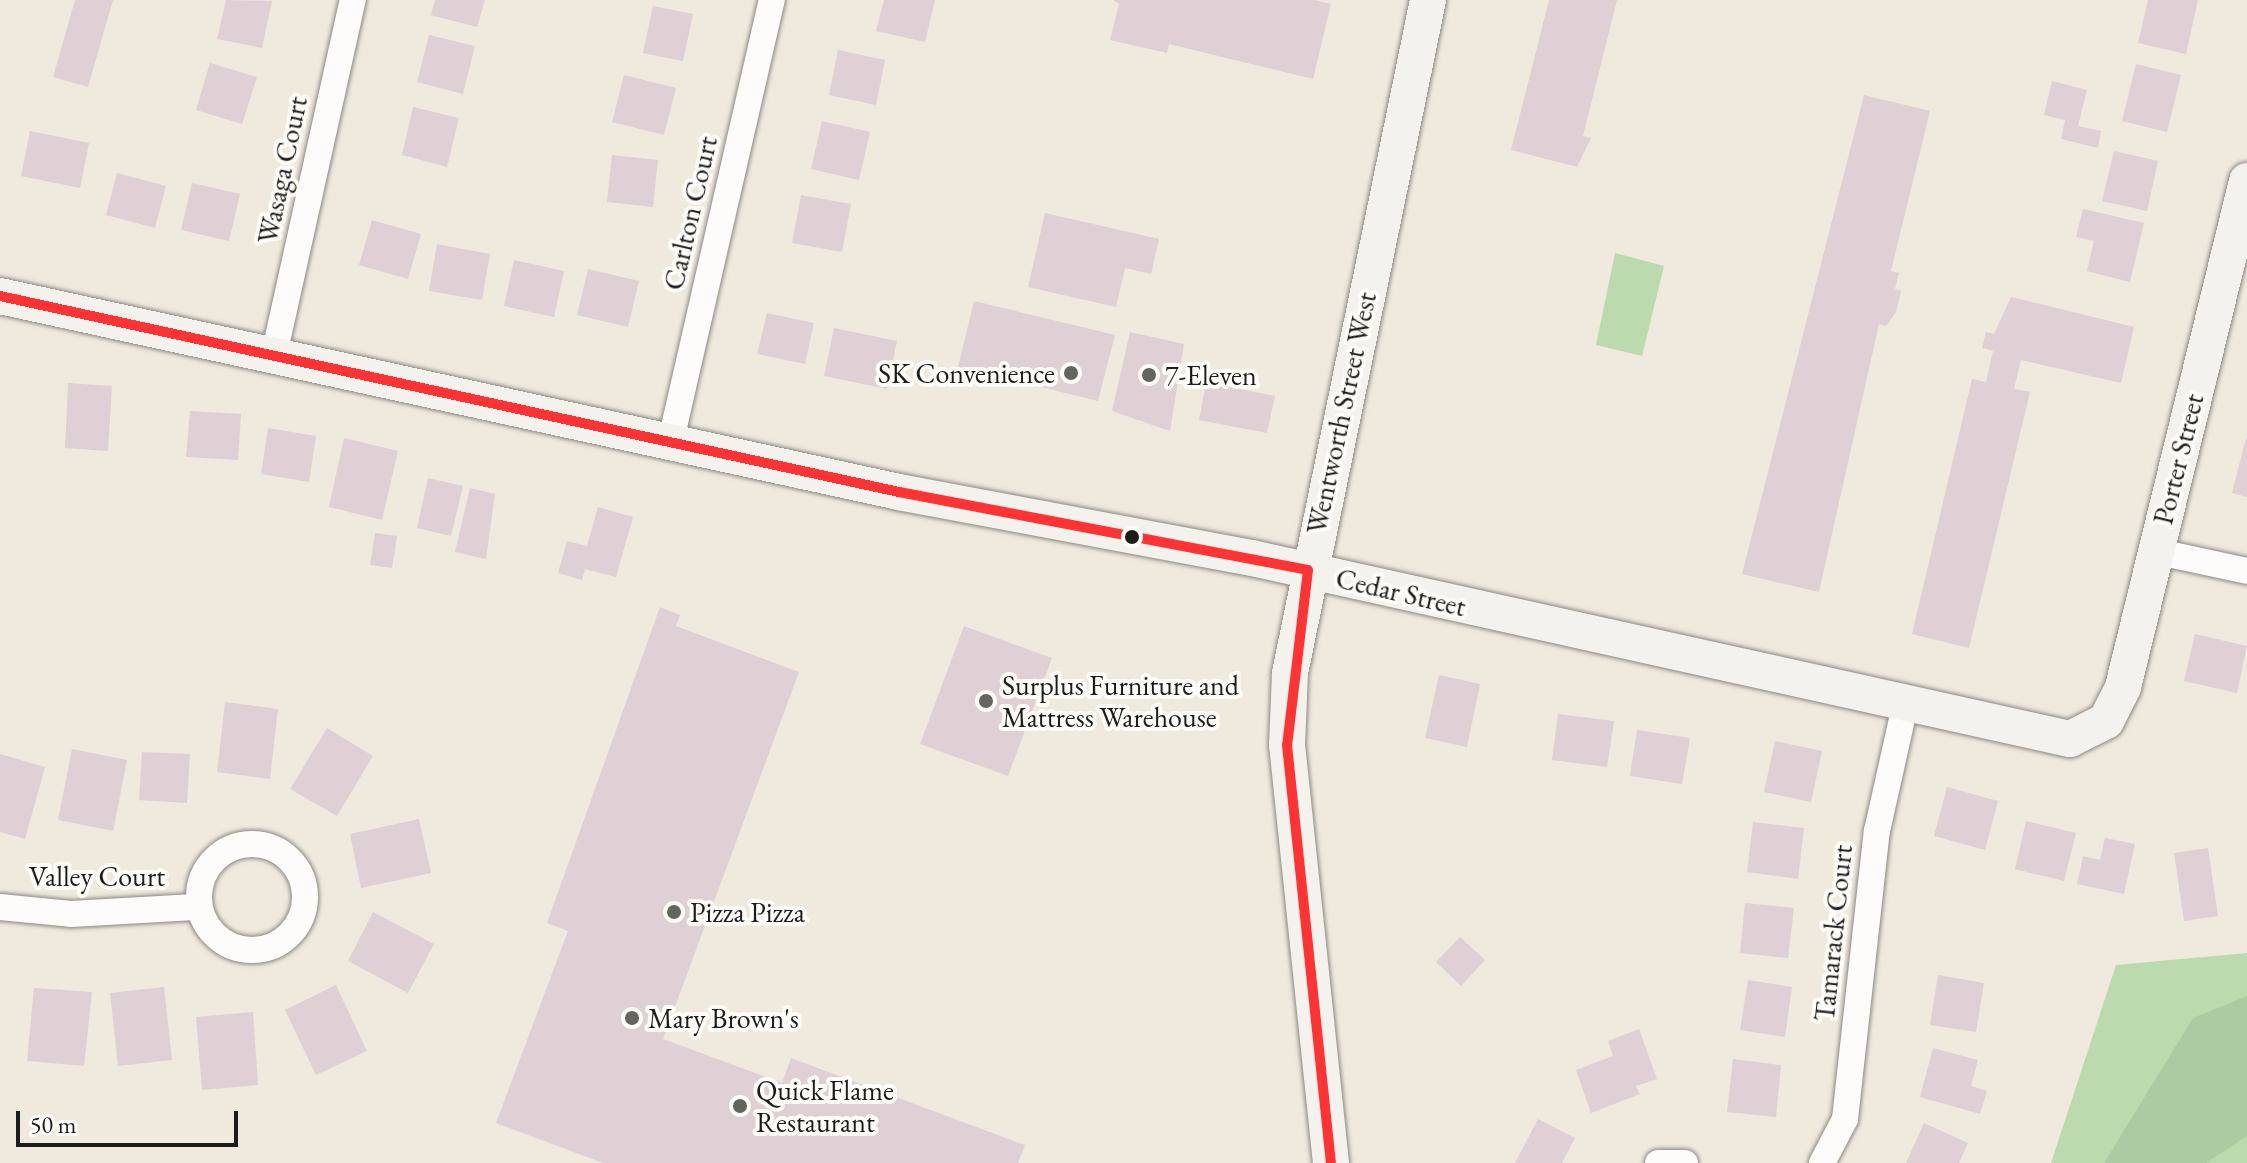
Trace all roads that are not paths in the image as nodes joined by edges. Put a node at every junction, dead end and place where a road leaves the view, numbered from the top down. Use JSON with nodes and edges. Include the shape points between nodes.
{"nodes":[{"id":1,"x":353,"y":0,"type":"edge"},
{"id":2,"x":772,"y":0,"type":"edge"},
{"id":3,"x":1428,"y":0,"type":"edge"},
{"id":4,"x":2247,"y":181,"type":"edge"},
{"id":5,"x":0,"y":296,"type":"edge"},
{"id":6,"x":274,"y":355,"type":"junction"},
{"id":7,"x":671,"y":440,"type":"junction"},
{"id":8,"x":2154,"y":551,"type":"junction"},
{"id":9,"x":1308,"y":570,"type":"junction"},
{"id":10,"x":2247,"y":571,"type":"edge"},
{"id":11,"x":1905,"y":706,"type":"junction"},
{"id":12,"x":2095,"y":730,"type":"joint"},
{"id":13,"x":0,"y":907,"type":"edge"},
{"id":14,"x":195,"y":907,"type":"junction"},
{"id":15,"x":1331,"y":1163,"type":"edge"},
{"id":16,"x":1658,"y":1163,"type":"edge"},
{"id":17,"x":1685,"y":1163,"type":"edge"},
{"id":18,"x":1822,"y":1163,"type":"edge"}],
"edges":[{"from":1,"to":6,"type":"street","name":"Wasaga Court"},
{"from":2,"to":7,"type":"street","name":"Carlton Court"},
{"from":3,"to":9,"type":"street","name":"Wentworth Street West"},
{"from":4,"to":8,"type":"street","name":"Porter Street"},
{"from":5,"to":6,"type":"street","name":"Cedar Street"},
{"from":6,"to":7,"type":"street","name":"Cedar Street"},
{"from":7,"to":9,"type":"street","name":"Cedar Street"},
{"from":8,"to":10,"type":"street"},
{"from":8,"to":12,"type":"street","name":"Porter Street","via":[[2123,687]]},
{"from":9,"to":11,"type":"street","name":"Cedar Street"},
{"from":9,"to":15,"type":"street","name":"Wentworth Street West","via":[[1287,745]]},
{"from":11,"to":12,"type":"street","name":"Cedar Street","via":[[2055,739]]},
{"from":11,"to":18,"type":"street","name":"Tamarack Court","via":[[1875,845],[1845,1119]]},
{"from":13,"to":14,"type":"street","name":"Valley Court","via":[[71,914]]},
{"from":14,"to":14,"type":"street","name":"Valley Court","via":[[220,939],[255,950],[291,933],[305,890],[292,861],[275,848],[237,846],[207,870]]},
{"from":16,"to":17,"type":"street"}]}
